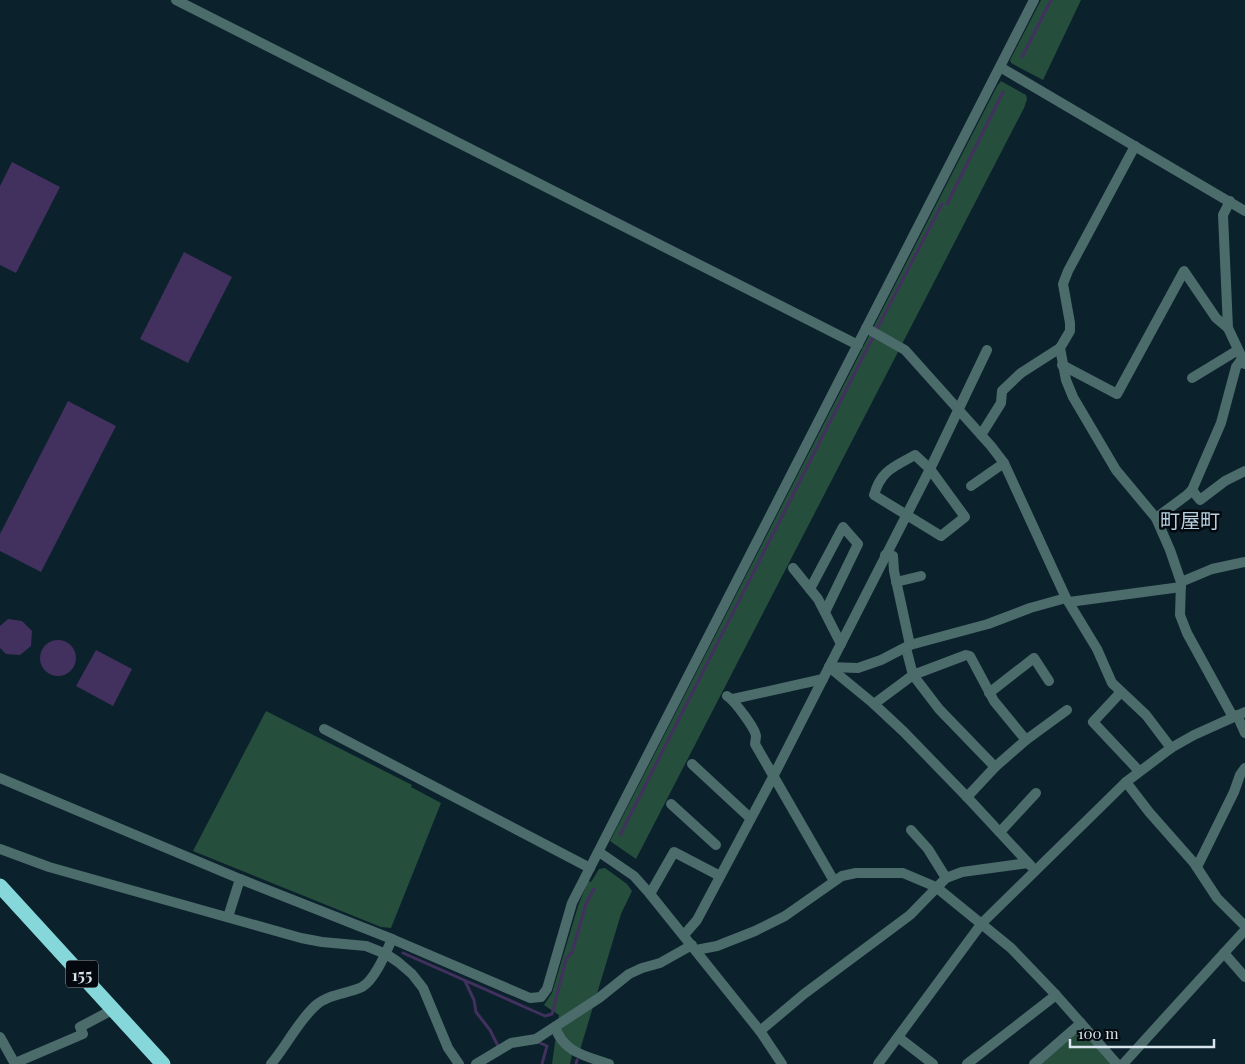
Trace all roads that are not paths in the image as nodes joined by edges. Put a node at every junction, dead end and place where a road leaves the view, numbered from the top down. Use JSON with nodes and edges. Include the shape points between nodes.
{"nodes":[{"id":1,"x":176,"y":0,"type":"edge"},
{"id":2,"x":1034,"y":0,"type":"edge"},
{"id":3,"x":1000,"y":67,"type":"junction"},
{"id":4,"x":1135,"y":146,"type":"junction"},
{"id":5,"x":1230,"y":201,"type":"junction"},
{"id":6,"x":1245,"y":211,"type":"edge"},
{"id":7,"x":866,"y":328,"type":"junction"},
{"id":8,"x":1228,"y":328,"type":"junction"},
{"id":9,"x":858,"y":345,"type":"junction"},
{"id":10,"x":1060,"y":348,"type":"junction"},
{"id":11,"x":987,"y":350,"type":"dead end"},
{"id":12,"x":1242,"y":357,"type":"edge"},
{"id":13,"x":1062,"y":365,"type":"junction"},
{"id":14,"x":1192,"y":378,"type":"dead end"},
{"id":15,"x":959,"y":410,"type":"junction"},
{"id":16,"x":981,"y":435,"type":"junction"},
{"id":17,"x":1004,"y":463,"type":"junction"},
{"id":18,"x":930,"y":469,"type":"junction"},
{"id":19,"x":1244,"y":472,"type":"edge"},
{"id":20,"x":971,"y":486,"type":"dead end"},
{"id":21,"x":1192,"y":490,"type":"junction"},
{"id":22,"x":906,"y":514,"type":"junction"},
{"id":23,"x":1156,"y":518,"type":"junction"},
{"id":24,"x":886,"y":555,"type":"junction"},
{"id":25,"x":1245,"y":562,"type":"edge"},
{"id":26,"x":793,"y":568,"type":"dead end"},
{"id":27,"x":921,"y":576,"type":"dead end"},
{"id":28,"x":896,"y":582,"type":"junction"},
{"id":29,"x":1181,"y":584,"type":"junction"},
{"id":30,"x":810,"y":589,"type":"junction"},
{"id":31,"x":1068,"y":600,"type":"junction"},
{"id":32,"x":825,"y":612,"type":"junction"},
{"id":33,"x":841,"y":644,"type":"junction"},
{"id":34,"x":908,"y":646,"type":"junction"},
{"id":35,"x":829,"y":667,"type":"junction"},
{"id":36,"x":913,"y":675,"type":"junction"},
{"id":37,"x":823,"y":679,"type":"junction"},
{"id":38,"x":1049,"y":681,"type":"dead end"},
{"id":39,"x":1120,"y":692,"type":"junction"},
{"id":40,"x":989,"y":693,"type":"junction"},
{"id":41,"x":874,"y":704,"type":"junction"},
{"id":42,"x":1067,"y":710,"type":"dead end"},
{"id":43,"x":1238,"y":715,"type":"edge"},
{"id":44,"x":324,"y":729,"type":"dead end"},
{"id":45,"x":1245,"y":733,"type":"edge"},
{"id":46,"x":1026,"y":740,"type":"junction"},
{"id":47,"x":1171,"y":748,"type":"junction"},
{"id":48,"x":692,"y":764,"type":"dead end"},
{"id":49,"x":995,"y":767,"type":"junction"},
{"id":50,"x":1245,"y":768,"type":"edge"},
{"id":51,"x":1139,"y":771,"type":"junction"},
{"id":52,"x":774,"y":775,"type":"junction"},
{"id":53,"x":0,"y":778,"type":"edge"},
{"id":54,"x":1126,"y":782,"type":"junction"},
{"id":55,"x":1036,"y":793,"type":"dead end"},
{"id":56,"x":967,"y":797,"type":"junction"},
{"id":57,"x":672,"y":804,"type":"dead end"},
{"id":58,"x":748,"y":816,"type":"dead end"},
{"id":59,"x":911,"y":830,"type":"dead end"},
{"id":60,"x":1000,"y":832,"type":"junction"},
{"id":61,"x":716,"y":845,"type":"dead end"},
{"id":62,"x":0,"y":849,"type":"edge"},
{"id":63,"x":599,"y":852,"type":"junction"},
{"id":64,"x":1031,"y":866,"type":"junction"},
{"id":65,"x":590,"y":868,"type":"junction"},
{"id":66,"x":1197,"y":868,"type":"junction"},
{"id":67,"x":720,"y":876,"type":"junction"},
{"id":68,"x":946,"y":878,"type":"junction"},
{"id":69,"x":240,"y":879,"type":"junction"},
{"id":70,"x":834,"y":881,"type":"junction"},
{"id":71,"x":0,"y":886,"type":"edge"},
{"id":72,"x":936,"y":887,"type":"junction"},
{"id":73,"x":650,"y":894,"type":"junction"},
{"id":74,"x":228,"y":917,"type":"junction"},
{"id":75,"x":982,"y":923,"type":"junction"},
{"id":76,"x":1245,"y":928,"type":"edge"},
{"id":77,"x":684,"y":935,"type":"junction"},
{"id":78,"x":392,"y":938,"type":"junction"},
{"id":79,"x":694,"y":948,"type":"junction"},
{"id":80,"x":1224,"y":953,"type":"junction"},
{"id":81,"x":386,"y":954,"type":"junction"},
{"id":82,"x":1245,"y":976,"type":"edge"},
{"id":83,"x":1056,"y":995,"type":"junction"},
{"id":84,"x":114,"y":1009,"type":"junction"},
{"id":85,"x":1081,"y":1023,"type":"junction"},
{"id":86,"x":555,"y":1027,"type":"junction"},
{"id":87,"x":760,"y":1031,"type":"junction"},
{"id":88,"x":0,"y":1037,"type":"edge"},
{"id":89,"x":898,"y":1037,"type":"junction"},
{"id":90,"x":159,"y":1062,"type":"edge"},
{"id":91,"x":15,"y":1064,"type":"edge"},
{"id":92,"x":271,"y":1064,"type":"edge"},
{"id":93,"x":459,"y":1064,"type":"edge"},
{"id":94,"x":476,"y":1064,"type":"edge"},
{"id":95,"x":609,"y":1064,"type":"edge"},
{"id":96,"x":782,"y":1064,"type":"edge"},
{"id":97,"x":878,"y":1064,"type":"edge"},
{"id":98,"x":933,"y":1064,"type":"edge"},
{"id":99,"x":967,"y":1064,"type":"edge"},
{"id":100,"x":1034,"y":1064,"type":"edge"},
{"id":101,"x":1117,"y":1064,"type":"edge"},
{"id":102,"x":1123,"y":1064,"type":"edge"}],
"edges":[{"from":1,"to":9,"type":"street"},
{"from":2,"to":3,"type":"street"},
{"from":3,"to":4,"type":"street"},
{"from":3,"to":7,"type":"street"},
{"from":4,"to":5,"type":"street"},
{"from":4,"to":10,"type":"street","via":[[1063,284],[1070,331]]},
{"from":5,"to":6,"type":"street"},
{"from":5,"to":8,"type":"street","via":[[1223,214]]},
{"from":7,"to":9,"type":"street"},
{"from":7,"to":15,"type":"street","via":[[905,350]]},
{"from":8,"to":12,"type":"street"},
{"from":8,"to":13,"type":"street","via":[[1216,318],[1184,272],[1117,394]]},
{"from":9,"to":63,"type":"street"},
{"from":10,"to":13,"type":"street"},
{"from":10,"to":16,"type":"street","via":[[1002,391],[1002,404]]},
{"from":11,"to":15,"type":"street"},
{"from":12,"to":14,"type":"street"},
{"from":12,"to":21,"type":"street","via":[[1236,367],[1221,423]]},
{"from":13,"to":23,"type":"street","via":[[1073,397],[1116,470]]},
{"from":15,"to":16,"type":"street"},
{"from":15,"to":18,"type":"street"},
{"from":16,"to":17,"type":"street"},
{"from":17,"to":20,"type":"street"},
{"from":17,"to":31,"type":"street"},
{"from":18,"to":22,"type":"street"},
{"from":18,"to":22,"type":"street","via":[[915,455],[878,481],[874,495]]},
{"from":18,"to":22,"type":"street","via":[[965,517],[941,536]]},
{"from":19,"to":21,"type":"street","via":[[1200,500]]},
{"from":21,"to":23,"type":"street"},
{"from":22,"to":24,"type":"street"},
{"from":23,"to":29,"type":"street"},
{"from":24,"to":28,"type":"street","via":[[893,556]]},
{"from":24,"to":33,"type":"street"},
{"from":25,"to":29,"type":"street","via":[[1212,569]]},
{"from":26,"to":30,"type":"street"},
{"from":27,"to":28,"type":"street"},
{"from":28,"to":34,"type":"street"},
{"from":29,"to":31,"type":"street"},
{"from":29,"to":43,"type":"street","via":[[1180,615],[1187,633]]},
{"from":30,"to":32,"type":"street"},
{"from":30,"to":32,"type":"street","via":[[843,527],[858,544]]},
{"from":31,"to":34,"type":"street","via":[[1030,608],[988,624]]},
{"from":31,"to":39,"type":"street","via":[[1097,649],[1112,683]]},
{"from":32,"to":33,"type":"street"},
{"from":33,"to":35,"type":"street"},
{"from":34,"to":35,"type":"street","via":[[858,668]]},
{"from":34,"to":36,"type":"street"},
{"from":35,"to":37,"type":"street"},
{"from":35,"to":41,"type":"street"},
{"from":36,"to":40,"type":"street","via":[[966,655],[970,656]]},
{"from":36,"to":41,"type":"street"},
{"from":36,"to":49,"type":"street","via":[[939,709]]},
{"from":37,"to":52,"type":"street"},
{"from":37,"to":52,"type":"street","via":[[730,697],[756,734],[755,744]]},
{"from":38,"to":40,"type":"street","via":[[1034,658]]},
{"from":39,"to":47,"type":"street","via":[[1146,715]]},
{"from":39,"to":51,"type":"street","via":[[1093,722]]},
{"from":40,"to":46,"type":"street"},
{"from":41,"to":56,"type":"street"},
{"from":42,"to":46,"type":"street"},
{"from":43,"to":45,"type":"street"},
{"from":43,"to":47,"type":"street"},
{"from":44,"to":65,"type":"street"},
{"from":46,"to":49,"type":"street"},
{"from":47,"to":51,"type":"street"},
{"from":48,"to":58,"type":"street"},
{"from":49,"to":56,"type":"street"},
{"from":50,"to":66,"type":"street"},
{"from":51,"to":54,"type":"street"},
{"from":52,"to":67,"type":"street"},
{"from":52,"to":70,"type":"street"},
{"from":53,"to":69,"type":"street"},
{"from":54,"to":64,"type":"street"},
{"from":54,"to":66,"type":"street"},
{"from":55,"to":60,"type":"street"},
{"from":56,"to":60,"type":"street"},
{"from":57,"to":61,"type":"street"},
{"from":59,"to":68,"type":"street"},
{"from":60,"to":64,"type":"street"},
{"from":62,"to":74,"type":"street","via":[[49,867]]},
{"from":63,"to":65,"type":"street"},
{"from":63,"to":73,"type":"street","via":[[634,876]]},
{"from":64,"to":68,"type":"street","via":[[962,872]]},
{"from":64,"to":75,"type":"street"},
{"from":65,"to":78,"type":"street","via":[[572,902],[547,989],[541,997],[530,998]]},
{"from":66,"to":76,"type":"street","via":[[1216,898]]},
{"from":67,"to":73,"type":"street","via":[[674,852]]},
{"from":67,"to":77,"type":"street","via":[[697,920]]},
{"from":68,"to":72,"type":"street"},
{"from":69,"to":74,"type":"street"},
{"from":69,"to":78,"type":"street"},
{"from":70,"to":72,"type":"street","via":[[856,873],[903,873]]},
{"from":70,"to":79,"type":"street","via":[[778,919],[717,946]]},
{"from":71,"to":84,"type":"highway","number":"155"},
{"from":72,"to":75,"type":"street"},
{"from":72,"to":87,"type":"street","via":[[910,915],[810,989]]},
{"from":73,"to":77,"type":"street"},
{"from":74,"to":81,"type":"street","via":[[300,938],[366,946]]},
{"from":75,"to":83,"type":"street"},
{"from":75,"to":89,"type":"street"},
{"from":76,"to":80,"type":"street"},
{"from":77,"to":79,"type":"street"},
{"from":78,"to":81,"type":"street"},
{"from":79,"to":86,"type":"street","via":[[629,974]]},
{"from":79,"to":87,"type":"street"},
{"from":80,"to":82,"type":"street"},
{"from":80,"to":102,"type":"street"},
{"from":81,"to":92,"type":"street","via":[[364,986],[317,1004]]},
{"from":81,"to":93,"type":"street","via":[[412,974],[423,988],[448,1048]]},
{"from":83,"to":85,"type":"street"},
{"from":83,"to":99,"type":"street"},
{"from":84,"to":90,"type":"highway","number":"155"},
{"from":84,"to":91,"type":"street","via":[[80,1027],[83,1034]]},
{"from":85,"to":100,"type":"street"},
{"from":85,"to":101,"type":"street"},
{"from":86,"to":94,"type":"street","via":[[536,1039],[511,1043]]},
{"from":86,"to":95,"type":"street","via":[[562,1043],[575,1052]]},
{"from":87,"to":96,"type":"street"},
{"from":88,"to":91,"type":"street"},
{"from":89,"to":97,"type":"street"},
{"from":89,"to":98,"type":"street"}]}
